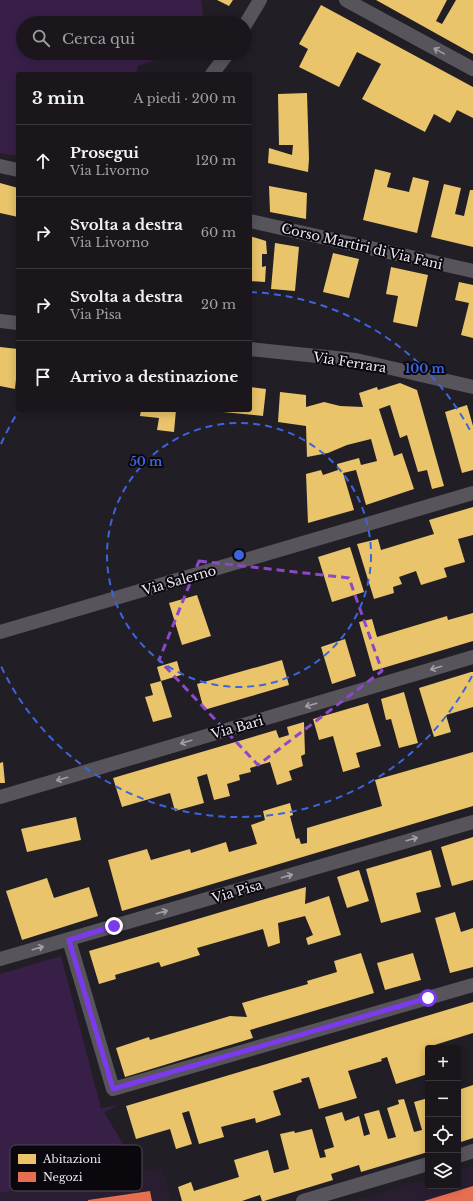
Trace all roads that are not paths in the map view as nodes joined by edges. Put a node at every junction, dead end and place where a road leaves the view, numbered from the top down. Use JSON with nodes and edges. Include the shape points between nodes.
{"nodes":[{"id":1,"x":260,"y":0,"type":"edge"},
{"id":2,"x":346,"y":0,"type":"edge"},
{"id":3,"x":250,"y":16,"type":"edge"},
{"id":4,"x":223,"y":60,"type":"edge"},
{"id":5,"x":473,"y":69,"type":"edge"},
{"id":6,"x":214,"y":72,"type":"edge"},
{"id":7,"x":0,"y":166,"type":"edge"},
{"id":8,"x":16,"y":170,"type":"edge"},
{"id":9,"x":252,"y":221,"type":"edge"},
{"id":10,"x":473,"y":271,"type":"edge"},
{"id":11,"x":0,"y":321,"type":"edge"},
{"id":12,"x":16,"y":323,"type":"edge"},
{"id":13,"x":252,"y":349,"type":"edge"},
{"id":14,"x":473,"y":387,"type":"edge"},
{"id":15,"x":473,"y":494,"type":"edge"},
{"id":16,"x":0,"y":632,"type":"edge"},
{"id":17,"x":473,"y":657,"type":"edge"},
{"id":18,"x":0,"y":797,"type":"edge"},
{"id":19,"x":473,"y":822,"type":"edge"},
{"id":20,"x":69,"y":940,"type":"junction"},
{"id":21,"x":0,"y":959,"type":"edge"},
{"id":22,"x":473,"y":985,"type":"edge"},
{"id":23,"x":473,"y":1151,"type":"edge"},
{"id":24,"x":461,"y":1155,"type":"edge"},
{"id":25,"x":425,"y":1165,"type":"edge"},
{"id":26,"x":303,"y":1201,"type":"edge"}],
"edges":[{"from":1,"to":3,"type":"street"},
{"from":5,"to":2,"type":"street","one_way":true},
{"from":4,"to":6,"type":"street"},
{"from":7,"to":8,"type":"street"},
{"from":9,"to":10,"type":"street","name":"Corso Martiri di Via Fani"},
{"from":11,"to":12,"type":"street"},
{"from":13,"to":14,"type":"street","name":"Via Ferrara","via":[[356,360]]},
{"from":15,"to":16,"type":"street","name":"Via Salerno"},
{"from":17,"to":18,"type":"street","name":"Via Bari","one_way":true},
{"from":20,"to":19,"type":"street","name":"Via Pisa","one_way":true},
{"from":21,"to":20,"type":"street","name":"Via Pisa","one_way":true},
{"from":20,"to":22,"type":"street","via":[[113,1089]]},
{"from":23,"to":24,"type":"street"},
{"from":25,"to":26,"type":"street"}]}
